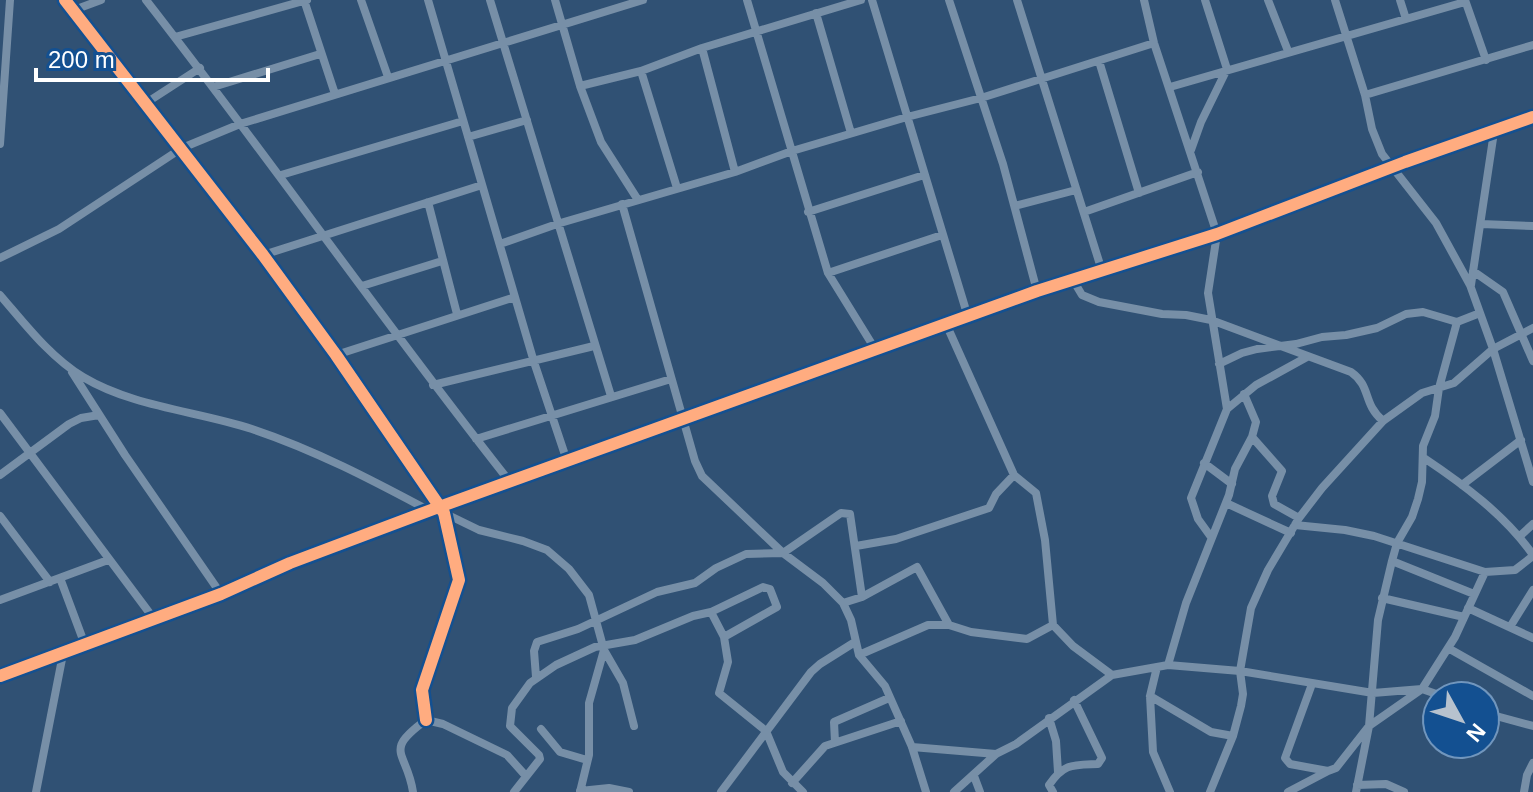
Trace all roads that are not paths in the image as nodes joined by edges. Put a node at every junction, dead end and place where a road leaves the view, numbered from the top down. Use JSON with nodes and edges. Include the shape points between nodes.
{"nodes":[{"id":1,"x":10,"y":0,"type":"edge"},
{"id":2,"x":65,"y":0,"type":"edge"},
{"id":3,"x":101,"y":0,"type":"edge"},
{"id":4,"x":146,"y":0,"type":"edge"},
{"id":5,"x":305,"y":0,"type":"edge"},
{"id":6,"x":361,"y":0,"type":"edge"},
{"id":7,"x":428,"y":0,"type":"edge"},
{"id":8,"x":490,"y":0,"type":"edge"},
{"id":9,"x":555,"y":0,"type":"edge"},
{"id":10,"x":643,"y":0,"type":"edge"},
{"id":11,"x":747,"y":0,"type":"edge"},
{"id":12,"x":861,"y":0,"type":"edge"},
{"id":13,"x":872,"y":0,"type":"edge"},
{"id":14,"x":949,"y":0,"type":"edge"},
{"id":15,"x":1017,"y":0,"type":"edge"},
{"id":16,"x":1144,"y":0,"type":"edge"},
{"id":17,"x":1205,"y":0,"type":"edge"},
{"id":18,"x":1268,"y":0,"type":"edge"},
{"id":19,"x":1335,"y":0,"type":"edge"},
{"id":20,"x":1400,"y":0,"type":"edge"},
{"id":21,"x":1465,"y":1,"type":"edge"},
{"id":22,"x":74,"y":10,"type":"junction"},
{"id":23,"x":816,"y":13,"type":"junction"},
{"id":24,"x":1406,"y":19,"type":"junction"},
{"id":25,"x":562,"y":24,"type":"junction"},
{"id":26,"x":756,"y":31,"type":"junction"},
{"id":27,"x":175,"y":37,"type":"junction"},
{"id":28,"x":1347,"y":38,"type":"junction"},
{"id":29,"x":504,"y":42,"type":"junction"},
{"id":30,"x":1154,"y":43,"type":"junction"},
{"id":31,"x":1533,"y":45,"type":"edge"},
{"id":32,"x":702,"y":48,"type":"junction"},
{"id":33,"x":1288,"y":51,"type":"junction"},
{"id":34,"x":320,"y":54,"type":"junction"},
{"id":35,"x":445,"y":60,"type":"junction"},
{"id":36,"x":1486,"y":60,"type":"junction"},
{"id":37,"x":1099,"y":61,"type":"junction"},
{"id":38,"x":200,"y":68,"type":"junction"},
{"id":39,"x":1227,"y":69,"type":"junction"},
{"id":40,"x":641,"y":71,"type":"junction"},
{"id":41,"x":388,"y":77,"type":"junction"},
{"id":42,"x":1042,"y":79,"type":"junction"},
{"id":43,"x":580,"y":86,"type":"junction"},
{"id":44,"x":213,"y":87,"type":"junction"},
{"id":45,"x":1170,"y":87,"type":"junction"},
{"id":46,"x":335,"y":94,"type":"junction"},
{"id":47,"x":1365,"y":95,"type":"junction"},
{"id":48,"x":981,"y":98,"type":"junction"},
{"id":49,"x":146,"y":103,"type":"junction"},
{"id":50,"x":907,"y":117,"type":"junction"},
{"id":51,"x":1533,"y":117,"type":"edge"},
{"id":52,"x":527,"y":120,"type":"junction"},
{"id":53,"x":463,"y":121,"type":"junction"},
{"id":54,"x":240,"y":124,"type":"junction"},
{"id":55,"x":1494,"y":132,"type":"junction"},
{"id":56,"x":851,"y":133,"type":"junction"},
{"id":57,"x":468,"y":137,"type":"junction"},
{"id":58,"x":0,"y":144,"type":"edge"},
{"id":59,"x":182,"y":148,"type":"junction"},
{"id":60,"x":1191,"y":150,"type":"junction"},
{"id":61,"x":792,"y":151,"type":"junction"},
{"id":62,"x":1392,"y":167,"type":"junction"},
{"id":63,"x":735,"y":172,"type":"junction"},
{"id":64,"x":1198,"y":172,"type":"junction"},
{"id":65,"x":281,"y":175,"type":"junction"},
{"id":66,"x":924,"y":175,"type":"junction"},
{"id":67,"x":482,"y":185,"type":"junction"},
{"id":68,"x":677,"y":188,"type":"junction"},
{"id":69,"x":1076,"y":190,"type":"junction"},
{"id":70,"x":1139,"y":193,"type":"junction"},
{"id":71,"x":638,"y":200,"type":"junction"},
{"id":72,"x":428,"y":202,"type":"junction"},
{"id":73,"x":622,"y":204,"type":"junction"},
{"id":74,"x":1015,"y":206,"type":"junction"},
{"id":75,"x":808,"y":212,"type":"junction"},
{"id":76,"x":1084,"y":212,"type":"junction"},
{"id":77,"x":557,"y":224,"type":"junction"},
{"id":78,"x":1481,"y":224,"type":"junction"},
{"id":79,"x":1533,"y":226,"type":"edge"},
{"id":80,"x":1217,"y":234,"type":"junction"},
{"id":81,"x":942,"y":235,"type":"junction"},
{"id":82,"x":326,"y":236,"type":"junction"},
{"id":83,"x":500,"y":244,"type":"junction"},
{"id":84,"x":263,"y":255,"type":"junction"},
{"id":85,"x":0,"y":258,"type":"edge"},
{"id":86,"x":442,"y":261,"type":"junction"},
{"id":87,"x":1102,"y":271,"type":"junction"},
{"id":88,"x":1473,"y":271,"type":"junction"},
{"id":89,"x":828,"y":273,"type":"junction"},
{"id":90,"x":1073,"y":280,"type":"junction"},
{"id":91,"x":1470,"y":285,"type":"junction"},
{"id":92,"x":362,"y":286,"type":"junction"},
{"id":93,"x":1037,"y":291,"type":"junction"},
{"id":94,"x":0,"y":295,"type":"edge"},
{"id":95,"x":515,"y":297,"type":"junction"},
{"id":96,"x":1480,"y":313,"type":"junction"},
{"id":97,"x":457,"y":314,"type":"junction"},
{"id":98,"x":968,"y":317,"type":"junction"},
{"id":99,"x":1211,"y":320,"type":"junction"},
{"id":100,"x":1457,"y":322,"type":"junction"},
{"id":101,"x":947,"y":326,"type":"junction"},
{"id":102,"x":1533,"y":328,"type":"edge"},
{"id":103,"x":1522,"y":334,"type":"junction"},
{"id":104,"x":399,"y":336,"type":"junction"},
{"id":105,"x":594,"y":346,"type":"junction"},
{"id":106,"x":1281,"y":346,"type":"junction"},
{"id":107,"x":875,"y":349,"type":"junction"},
{"id":108,"x":1493,"y":349,"type":"junction"},
{"id":109,"x":336,"y":355,"type":"junction"},
{"id":110,"x":1307,"y":357,"type":"junction"},
{"id":111,"x":1533,"y":361,"type":"edge"},
{"id":112,"x":534,"y":362,"type":"junction"},
{"id":113,"x":1219,"y":364,"type":"junction"},
{"id":114,"x":69,"y":367,"type":"junction"},
{"id":115,"x":671,"y":379,"type":"junction"},
{"id":116,"x":433,"y":385,"type":"junction"},
{"id":117,"x":1439,"y":388,"type":"junction"},
{"id":118,"x":1244,"y":394,"type":"junction"},
{"id":119,"x":611,"y":396,"type":"junction"},
{"id":120,"x":1227,"y":409,"type":"junction"},
{"id":121,"x":0,"y":413,"type":"edge"},
{"id":122,"x":551,"y":414,"type":"junction"},
{"id":123,"x":99,"y":415,"type":"junction"},
{"id":124,"x":684,"y":419,"type":"junction"},
{"id":125,"x":1383,"y":421,"type":"junction"},
{"id":126,"x":1252,"y":437,"type":"junction"},
{"id":127,"x":476,"y":439,"type":"junction"},
{"id":128,"x":1521,"y":440,"type":"junction"},
{"id":129,"x":31,"y":453,"type":"junction"},
{"id":130,"x":1424,"y":458,"type":"junction"},
{"id":131,"x":567,"y":461,"type":"junction"},
{"id":132,"x":1204,"y":463,"type":"junction"},
{"id":133,"x":0,"y":475,"type":"edge"},
{"id":134,"x":1014,"y":475,"type":"junction"},
{"id":135,"x":510,"y":482,"type":"junction"},
{"id":136,"x":1533,"y":482,"type":"edge"},
{"id":137,"x":1232,"y":484,"type":"junction"},
{"id":138,"x":1462,"y":485,"type":"junction"},
{"id":139,"x":1226,"y":503,"type":"junction"},
{"id":140,"x":438,"y":510,"type":"junction"},
{"id":141,"x":0,"y":516,"type":"edge"},
{"id":142,"x":1533,"y":524,"type":"edge"},
{"id":143,"x":1295,"y":526,"type":"junction"},
{"id":144,"x":1520,"y":536,"type":"junction"},
{"id":145,"x":1211,"y":537,"type":"junction"},
{"id":146,"x":1397,"y":543,"type":"junction"},
{"id":147,"x":856,"y":546,"type":"junction"},
{"id":148,"x":783,"y":553,"type":"junction"},
{"id":149,"x":1533,"y":556,"type":"edge"},
{"id":150,"x":108,"y":560,"type":"junction"},
{"id":151,"x":1392,"y":561,"type":"junction"},
{"id":152,"x":1485,"y":572,"type":"junction"},
{"id":153,"x":60,"y":578,"type":"junction"},
{"id":154,"x":50,"y":582,"type":"junction"},
{"id":155,"x":1533,"y":590,"type":"edge"},
{"id":156,"x":221,"y":594,"type":"junction"},
{"id":157,"x":1474,"y":594,"type":"junction"},
{"id":158,"x":862,"y":597,"type":"junction"},
{"id":159,"x":1382,"y":598,"type":"junction"},
{"id":160,"x":0,"y":600,"type":"edge"},
{"id":161,"x":843,"y":603,"type":"junction"},
{"id":162,"x":1468,"y":608,"type":"junction"},
{"id":163,"x":711,"y":612,"type":"junction"},
{"id":164,"x":1464,"y":617,"type":"junction"},
{"id":165,"x":154,"y":619,"type":"junction"},
{"id":166,"x":595,"y":621,"type":"junction"},
{"id":167,"x":949,"y":625,"type":"junction"},
{"id":168,"x":1053,"y":625,"type":"junction"},
{"id":169,"x":1510,"y":627,"type":"junction"},
{"id":170,"x":724,"y":637,"type":"junction"},
{"id":171,"x":1533,"y":638,"type":"edge"},
{"id":172,"x":855,"y":642,"type":"junction"},
{"id":173,"x":85,"y":645,"type":"junction"},
{"id":174,"x":603,"y":648,"type":"junction"},
{"id":175,"x":1448,"y":648,"type":"junction"},
{"id":176,"x":63,"y":654,"type":"junction"},
{"id":177,"x":859,"y":655,"type":"junction"},
{"id":178,"x":1168,"y":665,"type":"junction"},
{"id":179,"x":1157,"y":667,"type":"junction"},
{"id":180,"x":1240,"y":671,"type":"junction"},
{"id":181,"x":1112,"y":675,"type":"junction"},
{"id":182,"x":0,"y":676,"type":"edge"},
{"id":183,"x":536,"y":677,"type":"junction"},
{"id":184,"x":1428,"y":680,"type":"edge"},
{"id":185,"x":1312,"y":684,"type":"junction"},
{"id":186,"x":1421,"y":689,"type":"edge"},
{"id":187,"x":1421,"y":690,"type":"edge"},
{"id":188,"x":1373,"y":693,"type":"junction"},
{"id":189,"x":1150,"y":696,"type":"junction"},
{"id":190,"x":1533,"y":696,"type":"edge"},
{"id":191,"x":889,"y":698,"type":"junction"},
{"id":192,"x":1074,"y":700,"type":"junction"},
{"id":193,"x":1501,"y":717,"type":"edge"},
{"id":194,"x":1049,"y":718,"type":"junction"},
{"id":195,"x":426,"y":720,"type":"junction"},
{"id":196,"x":901,"y":721,"type":"junction"},
{"id":197,"x":634,"y":726,"type":"dead end"},
{"id":198,"x":1369,"y":726,"type":"junction"},
{"id":199,"x":1533,"y":726,"type":"edge"},
{"id":200,"x":541,"y":729,"type":"dead end"},
{"id":201,"x":766,"y":731,"type":"junction"},
{"id":202,"x":1233,"y":736,"type":"junction"},
{"id":203,"x":835,"y":742,"type":"junction"},
{"id":204,"x":912,"y":747,"type":"junction"},
{"id":205,"x":996,"y":754,"type":"junction"},
{"id":206,"x":587,"y":760,"type":"junction"},
{"id":207,"x":1533,"y":763,"type":"edge"},
{"id":208,"x":1328,"y":771,"type":"junction"},
{"id":209,"x":1058,"y":772,"type":"junction"},
{"id":210,"x":525,"y":775,"type":"junction"},
{"id":211,"x":974,"y":776,"type":"junction"},
{"id":212,"x":792,"y":783,"type":"junction"},
{"id":213,"x":1357,"y":788,"type":"edge"},
{"id":214,"x":1049,"y":790,"type":"edge"},
{"id":215,"x":36,"y":792,"type":"edge"},
{"id":216,"x":413,"y":792,"type":"edge"},
{"id":217,"x":514,"y":792,"type":"edge"},
{"id":218,"x":580,"y":792,"type":"edge"},
{"id":219,"x":629,"y":792,"type":"edge"},
{"id":220,"x":721,"y":792,"type":"edge"},
{"id":221,"x":803,"y":792,"type":"edge"},
{"id":222,"x":926,"y":792,"type":"edge"},
{"id":223,"x":954,"y":792,"type":"edge"},
{"id":224,"x":980,"y":792,"type":"edge"},
{"id":225,"x":1170,"y":792,"type":"edge"},
{"id":226,"x":1210,"y":792,"type":"edge"},
{"id":227,"x":1288,"y":792,"type":"edge"},
{"id":228,"x":1404,"y":792,"type":"edge"},
{"id":229,"x":1524,"y":792,"type":"edge"}],
"edges":[{"from":1,"to":58,"type":"street"},
{"from":2,"to":22,"type":"street"},
{"from":3,"to":22,"type":"street"},
{"from":4,"to":27,"type":"street"},
{"from":5,"to":27,"type":"street"},
{"from":5,"to":34,"type":"street"},
{"from":6,"to":41,"type":"street"},
{"from":7,"to":35,"type":"street"},
{"from":8,"to":29,"type":"street"},
{"from":9,"to":25,"type":"street"},
{"from":10,"to":25,"type":"street"},
{"from":11,"to":26,"type":"street"},
{"from":12,"to":23,"type":"street"},
{"from":13,"to":50,"type":"street"},
{"from":14,"to":48,"type":"street"},
{"from":15,"to":42,"type":"street"},
{"from":16,"to":30,"type":"street"},
{"from":17,"to":39,"type":"street"},
{"from":18,"to":33,"type":"street"},
{"from":19,"to":28,"type":"street"},
{"from":20,"to":24,"type":"street"},
{"from":21,"to":24,"type":"street"},
{"from":21,"to":36,"type":"street"},
{"from":22,"to":49,"type":"street"},
{"from":23,"to":26,"type":"street"},
{"from":23,"to":56,"type":"street"},
{"from":24,"to":28,"type":"street"},
{"from":25,"to":29,"type":"street"},
{"from":25,"to":43,"type":"street"},
{"from":26,"to":32,"type":"street"},
{"from":26,"to":61,"type":"street"},
{"from":27,"to":38,"type":"street"},
{"from":28,"to":33,"type":"street"},
{"from":28,"to":47,"type":"street"},
{"from":29,"to":35,"type":"street"},
{"from":29,"to":52,"type":"street"},
{"from":30,"to":37,"type":"street"},
{"from":30,"to":45,"type":"street"},
{"from":31,"to":36,"type":"street"},
{"from":32,"to":40,"type":"street"},
{"from":32,"to":63,"type":"street"},
{"from":33,"to":39,"type":"street"},
{"from":34,"to":44,"type":"street"},
{"from":34,"to":46,"type":"street"},
{"from":35,"to":41,"type":"street"},
{"from":35,"to":53,"type":"street"},
{"from":36,"to":47,"type":"street"},
{"from":37,"to":42,"type":"street"},
{"from":37,"to":70,"type":"street"},
{"from":38,"to":44,"type":"street"},
{"from":38,"to":49,"type":"street"},
{"from":39,"to":45,"type":"street"},
{"from":39,"to":60,"type":"street"},
{"from":40,"to":43,"type":"street"},
{"from":40,"to":68,"type":"street"},
{"from":41,"to":46,"type":"street"},
{"from":42,"to":48,"type":"street"},
{"from":42,"to":69,"type":"street"},
{"from":43,"to":71,"type":"street","via":[[601,142]]},
{"from":44,"to":54,"type":"street"},
{"from":45,"to":60,"type":"street"},
{"from":46,"to":54,"type":"street"},
{"from":47,"to":62,"type":"street","via":[[1372,129]]},
{"from":48,"to":50,"type":"street"},
{"from":48,"to":74,"type":"street"},
{"from":49,"to":59,"type":"street"},
{"from":50,"to":56,"type":"street"},
{"from":50,"to":66,"type":"street"},
{"from":51,"to":55,"type":"street"},
{"from":52,"to":57,"type":"street"},
{"from":52,"to":77,"type":"street"},
{"from":53,"to":57,"type":"street"},
{"from":53,"to":65,"type":"street"},
{"from":54,"to":59,"type":"street"},
{"from":54,"to":65,"type":"street"},
{"from":55,"to":62,"type":"street"},
{"from":55,"to":78,"type":"street"},
{"from":56,"to":61,"type":"street"},
{"from":57,"to":67,"type":"street"},
{"from":59,"to":84,"type":"street"},
{"from":59,"to":85,"type":"street","via":[[59,229]]},
{"from":60,"to":64,"type":"street"},
{"from":61,"to":63,"type":"street"},
{"from":61,"to":75,"type":"street"},
{"from":62,"to":80,"type":"street"},
{"from":62,"to":91,"type":"street","via":[[1436,223]]},
{"from":63,"to":68,"type":"street"},
{"from":64,"to":70,"type":"street"},
{"from":64,"to":80,"type":"street"},
{"from":65,"to":82,"type":"street"},
{"from":66,"to":75,"type":"street"},
{"from":66,"to":81,"type":"street"},
{"from":67,"to":72,"type":"street"},
{"from":67,"to":83,"type":"street"},
{"from":68,"to":71,"type":"street"},
{"from":69,"to":74,"type":"street"},
{"from":69,"to":76,"type":"street"},
{"from":70,"to":76,"type":"street"},
{"from":71,"to":73,"type":"street"},
{"from":72,"to":82,"type":"street"},
{"from":72,"to":86,"type":"street"},
{"from":73,"to":77,"type":"street"},
{"from":73,"to":115,"type":"street"},
{"from":74,"to":93,"type":"street"},
{"from":75,"to":89,"type":"street"},
{"from":76,"to":87,"type":"street"},
{"from":77,"to":83,"type":"street"},
{"from":77,"to":105,"type":"street"},
{"from":78,"to":79,"type":"street"},
{"from":78,"to":88,"type":"street"},
{"from":80,"to":87,"type":"street"},
{"from":80,"to":99,"type":"street","via":[[1208,293]]},
{"from":81,"to":89,"type":"street"},
{"from":81,"to":98,"type":"street"},
{"from":82,"to":84,"type":"street"},
{"from":82,"to":92,"type":"street"},
{"from":83,"to":95,"type":"street"},
{"from":84,"to":109,"type":"street"},
{"from":86,"to":92,"type":"street"},
{"from":86,"to":97,"type":"street"},
{"from":87,"to":90,"type":"street"},
{"from":88,"to":91,"type":"street"},
{"from":88,"to":103,"type":"street","via":[[1503,292]]},
{"from":89,"to":107,"type":"street"},
{"from":90,"to":93,"type":"street"},
{"from":90,"to":99,"type":"street","via":[[1082,295],[1099,302]]},
{"from":91,"to":96,"type":"street"},
{"from":92,"to":104,"type":"street"},
{"from":93,"to":98,"type":"street"},
{"from":94,"to":114,"type":"street"},
{"from":95,"to":97,"type":"street"},
{"from":95,"to":112,"type":"street"},
{"from":96,"to":100,"type":"street"},
{"from":96,"to":108,"type":"street"},
{"from":97,"to":104,"type":"street"},
{"from":98,"to":101,"type":"street"},
{"from":99,"to":106,"type":"street"},
{"from":99,"to":113,"type":"street"},
{"from":100,"to":106,"type":"street","via":[[1413,313],[1360,332]]},
{"from":100,"to":117,"type":"street"},
{"from":101,"to":107,"type":"street"},
{"from":101,"to":134,"type":"street"},
{"from":102,"to":103,"type":"street"},
{"from":103,"to":108,"type":"street"},
{"from":103,"to":111,"type":"street"},
{"from":104,"to":109,"type":"street"},
{"from":104,"to":116,"type":"street"},
{"from":105,"to":112,"type":"street"},
{"from":105,"to":119,"type":"street"},
{"from":106,"to":110,"type":"street"},
{"from":106,"to":113,"type":"street","via":[[1242,353]]},
{"from":107,"to":124,"type":"street"},
{"from":108,"to":117,"type":"street","via":[[1463,377]]},
{"from":108,"to":128,"type":"street"},
{"from":109,"to":140,"type":"street"},
{"from":110,"to":118,"type":"street"},
{"from":110,"to":125,"type":"street","via":[[1359,377],[1369,407]]},
{"from":112,"to":116,"type":"street"},
{"from":112,"to":122,"type":"street"},
{"from":113,"to":120,"type":"street"},
{"from":114,"to":123,"type":"street"},
{"from":114,"to":140,"type":"street","via":[[126,396],[301,447]]},
{"from":115,"to":119,"type":"street"},
{"from":115,"to":124,"type":"street"},
{"from":116,"to":127,"type":"street"},
{"from":117,"to":125,"type":"street","via":[[1413,398]]},
{"from":117,"to":130,"type":"street"},
{"from":118,"to":120,"type":"street"},
{"from":118,"to":126,"type":"street","via":[[1256,422]]},
{"from":119,"to":122,"type":"street"},
{"from":120,"to":132,"type":"street"},
{"from":121,"to":129,"type":"street"},
{"from":122,"to":127,"type":"street"},
{"from":122,"to":131,"type":"street"},
{"from":123,"to":129,"type":"street","via":[[69,424]]},
{"from":123,"to":156,"type":"street"},
{"from":124,"to":131,"type":"street"},
{"from":124,"to":148,"type":"street","via":[[702,476]]},
{"from":125,"to":143,"type":"street"},
{"from":126,"to":137,"type":"street"},
{"from":126,"to":143,"type":"street","via":[[1282,471],[1272,496]]},
{"from":127,"to":135,"type":"street"},
{"from":128,"to":136,"type":"street"},
{"from":128,"to":138,"type":"street"},
{"from":129,"to":133,"type":"street"},
{"from":129,"to":150,"type":"street"},
{"from":130,"to":138,"type":"street"},
{"from":130,"to":146,"type":"street","via":[[1418,499]]},
{"from":131,"to":135,"type":"street"},
{"from":132,"to":137,"type":"street"},
{"from":132,"to":145,"type":"street","via":[[1191,498]]},
{"from":134,"to":147,"type":"street","via":[[989,508],[896,539]]},
{"from":134,"to":168,"type":"street","via":[[1036,493]]},
{"from":135,"to":140,"type":"street"},
{"from":137,"to":139,"type":"street"},
{"from":138,"to":144,"type":"street"},
{"from":139,"to":143,"type":"street"},
{"from":139,"to":145,"type":"street"},
{"from":140,"to":156,"type":"street","via":[[290,563]]},
{"from":140,"to":166,"type":"street","via":[[479,530],[547,550],[589,595]]},
{"from":140,"to":195,"type":"street","via":[[459,580],[422,690]]},
{"from":141,"to":154,"type":"street"},
{"from":142,"to":144,"type":"street"},
{"from":143,"to":146,"type":"street","via":[[1345,530]]},
{"from":143,"to":180,"type":"street","via":[[1251,608]]},
{"from":144,"to":149,"type":"street"},
{"from":145,"to":178,"type":"street"},
{"from":146,"to":151,"type":"street"},
{"from":146,"to":152,"type":"street"},
{"from":147,"to":148,"type":"street","via":[[847,512]]},
{"from":147,"to":158,"type":"street"},
{"from":148,"to":161,"type":"street"},
{"from":148,"to":166,"type":"street","via":[[746,554],[695,583],[657,592]]},
{"from":149,"to":152,"type":"street","via":[[1515,570]]},
{"from":150,"to":153,"type":"street"},
{"from":150,"to":165,"type":"street"},
{"from":151,"to":157,"type":"street"},
{"from":151,"to":159,"type":"street"},
{"from":152,"to":157,"type":"street"},
{"from":153,"to":154,"type":"street"},
{"from":153,"to":173,"type":"street"},
{"from":154,"to":160,"type":"street"},
{"from":155,"to":169,"type":"street"},
{"from":156,"to":165,"type":"street"},
{"from":157,"to":162,"type":"street"},
{"from":158,"to":161,"type":"street"},
{"from":158,"to":167,"type":"street","via":[[917,567]]},
{"from":159,"to":164,"type":"street"},
{"from":159,"to":188,"type":"street"},
{"from":161,"to":172,"type":"street"},
{"from":162,"to":164,"type":"street"},
{"from":162,"to":169,"type":"street"},
{"from":163,"to":170,"type":"street"},
{"from":163,"to":170,"type":"street","via":[[763,587],[770,589],[777,607]]},
{"from":163,"to":174,"type":"street"},
{"from":164,"to":175,"type":"street"},
{"from":165,"to":173,"type":"street"},
{"from":166,"to":174,"type":"street"},
{"from":166,"to":183,"type":"street","via":[[537,642]]},
{"from":167,"to":168,"type":"street","via":[[1027,639]]},
{"from":167,"to":177,"type":"street","via":[[928,625]]},
{"from":168,"to":181,"type":"street"},
{"from":169,"to":171,"type":"street"},
{"from":170,"to":201,"type":"street","via":[[728,662],[719,693]]},
{"from":172,"to":177,"type":"street"},
{"from":172,"to":201,"type":"street","via":[[820,664]]},
{"from":173,"to":176,"type":"street"},
{"from":174,"to":183,"type":"street","via":[[576,655]]},
{"from":174,"to":197,"type":"street","via":[[623,683]]},
{"from":174,"to":206,"type":"street","via":[[589,703]]},
{"from":175,"to":184,"type":"street"},
{"from":175,"to":190,"type":"street"},
{"from":176,"to":182,"type":"street"},
{"from":176,"to":215,"type":"street"},
{"from":177,"to":191,"type":"street"},
{"from":178,"to":179,"type":"street"},
{"from":178,"to":180,"type":"street"},
{"from":179,"to":181,"type":"street"},
{"from":179,"to":189,"type":"street"},
{"from":180,"to":185,"type":"street"},
{"from":180,"to":202,"type":"street","via":[[1243,694]]},
{"from":181,"to":192,"type":"street"},
{"from":183,"to":210,"type":"street","via":[[512,708],[510,726],[540,757]]},
{"from":185,"to":188,"type":"street"},
{"from":185,"to":208,"type":"street","via":[[1285,758],[1290,764]]},
{"from":186,"to":188,"type":"street"},
{"from":187,"to":198,"type":"street"},
{"from":188,"to":198,"type":"street"},
{"from":189,"to":202,"type":"street","via":[[1205,729]]},
{"from":189,"to":225,"type":"street","via":[[1153,756]]},
{"from":191,"to":196,"type":"street"},
{"from":191,"to":203,"type":"street","via":[[834,722]]},
{"from":192,"to":194,"type":"street"},
{"from":192,"to":209,"type":"street","via":[[1102,758],[1098,764],[1070,765]]},
{"from":193,"to":199,"type":"street"},
{"from":194,"to":205,"type":"street"},
{"from":194,"to":209,"type":"street"},
{"from":195,"to":210,"type":"street","via":[[507,755]]},
{"from":195,"to":216,"type":"street","via":[[399,752]]},
{"from":196,"to":203,"type":"street"},
{"from":196,"to":204,"type":"street"},
{"from":198,"to":208,"type":"street","via":[[1342,763]]},
{"from":198,"to":213,"type":"street"},
{"from":200,"to":206,"type":"street","via":[[560,752]]},
{"from":201,"to":212,"type":"street"},
{"from":201,"to":220,"type":"street"},
{"from":202,"to":226,"type":"street"},
{"from":203,"to":212,"type":"street","via":[[825,746]]},
{"from":204,"to":205,"type":"street"},
{"from":204,"to":222,"type":"street"},
{"from":205,"to":211,"type":"street"},
{"from":206,"to":218,"type":"street"},
{"from":207,"to":229,"type":"street"},
{"from":208,"to":227,"type":"street"},
{"from":209,"to":214,"type":"street"},
{"from":210,"to":217,"type":"street"},
{"from":211,"to":223,"type":"street"},
{"from":211,"to":224,"type":"street"},
{"from":212,"to":221,"type":"street"},
{"from":213,"to":228,"type":"street","via":[[1390,784]]},
{"from":218,"to":219,"type":"street"}]}
